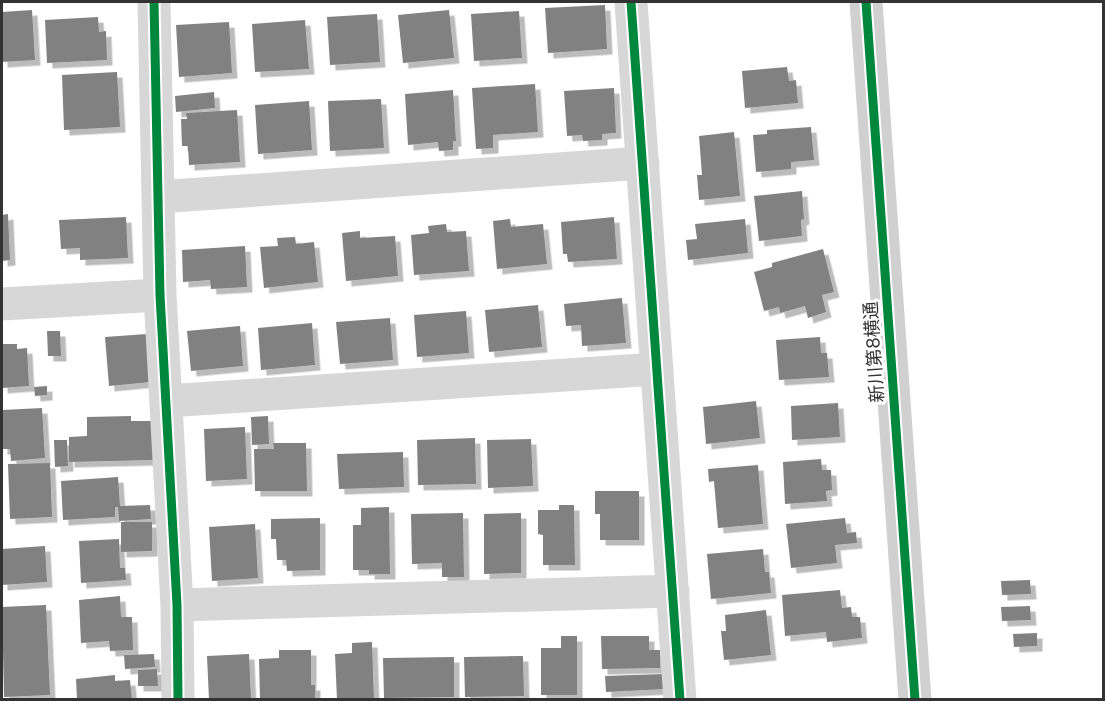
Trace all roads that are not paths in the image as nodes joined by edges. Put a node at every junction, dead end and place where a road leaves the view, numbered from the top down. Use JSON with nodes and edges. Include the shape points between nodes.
{"nodes":[{"id":1,"x":154,"y":2,"type":"edge"},
{"id":2,"x":631,"y":2,"type":"edge"},
{"id":3,"x":866,"y":2,"type":"edge"},
{"id":4,"x":643,"y":163,"type":"junction"},
{"id":5,"x":158,"y":197,"type":"junction"},
{"id":6,"x":160,"y":295,"type":"junction"},
{"id":7,"x":2,"y":304,"type":"edge"},
{"id":8,"x":657,"y":369,"type":"junction"},
{"id":9,"x":166,"y":401,"type":"junction"},
{"id":10,"x":673,"y":591,"type":"junction"},
{"id":11,"x":177,"y":604,"type":"junction"},
{"id":12,"x":178,"y":699,"type":"edge"},
{"id":13,"x":681,"y":699,"type":"edge"},
{"id":14,"x":915,"y":699,"type":"edge"}],
"edges":[{"from":1,"to":5,"type":"street"},
{"from":2,"to":4,"type":"street"},
{"from":3,"to":14,"type":"street","name":"新川第8横通"},
{"from":4,"to":5,"type":"street"},
{"from":4,"to":8,"type":"street"},
{"from":5,"to":6,"type":"street"},
{"from":6,"to":7,"type":"street"},
{"from":6,"to":9,"type":"street"},
{"from":8,"to":9,"type":"street"},
{"from":8,"to":10,"type":"street"},
{"from":9,"to":11,"type":"street"},
{"from":10,"to":11,"type":"street"},
{"from":10,"to":13,"type":"street"},
{"from":11,"to":12,"type":"street"}]}
